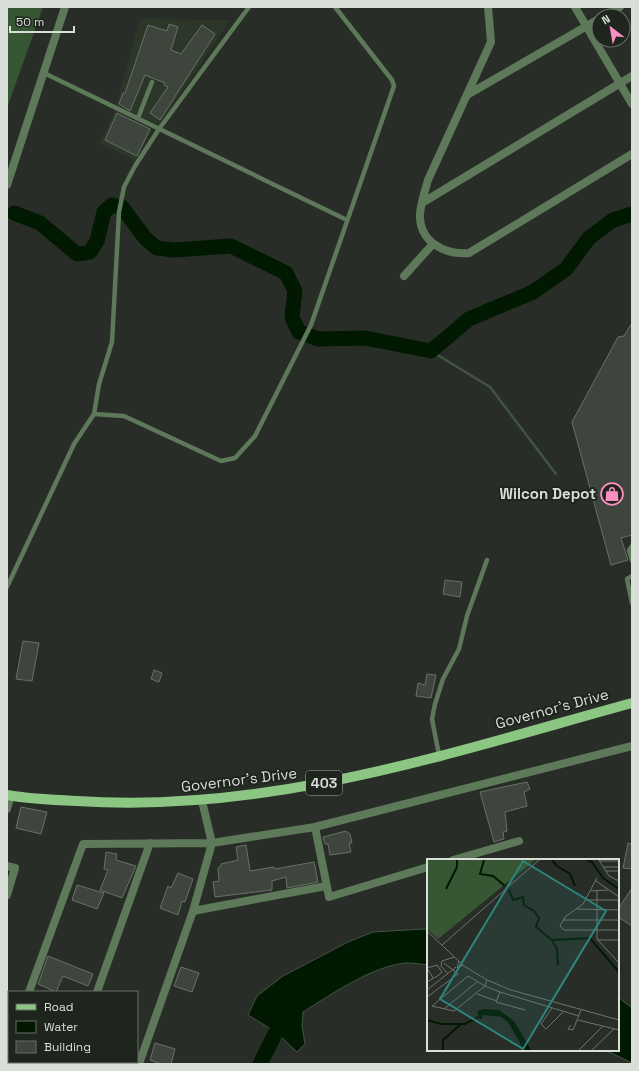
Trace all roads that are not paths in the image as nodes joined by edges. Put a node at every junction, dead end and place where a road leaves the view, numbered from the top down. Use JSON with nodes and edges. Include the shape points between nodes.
{"nodes":[{"id":1,"x":65,"y":7,"type":"edge"},
{"id":2,"x":249,"y":7,"type":"edge"},
{"id":3,"x":335,"y":7,"type":"edge"},
{"id":4,"x":489,"y":7,"type":"edge"},
{"id":5,"x":575,"y":7,"type":"edge"},
{"id":6,"x":591,"y":23,"type":"edge"},
{"id":7,"x":586,"y":26,"type":"junction"},
{"id":8,"x":44,"y":73,"type":"junction"},
{"id":9,"x":632,"y":76,"type":"edge"},
{"id":10,"x":152,"y":82,"type":"dead end"},
{"id":11,"x":620,"y":83,"type":"junction"},
{"id":12,"x":467,"y":95,"type":"junction"},
{"id":13,"x":632,"y":104,"type":"edge"},
{"id":14,"x":138,"y":118,"type":"junction"},
{"id":15,"x":159,"y":129,"type":"junction"},
{"id":16,"x":632,"y":154,"type":"edge"},
{"id":17,"x":7,"y":185,"type":"edge"},
{"id":18,"x":422,"y":203,"type":"junction"},
{"id":19,"x":347,"y":220,"type":"junction"},
{"id":20,"x":432,"y":244,"type":"junction"},
{"id":21,"x":404,"y":276,"type":"dead end"},
{"id":22,"x":94,"y":414,"type":"junction"},
{"id":23,"x":632,"y":546,"type":"edge"},
{"id":24,"x":487,"y":560,"type":"dead end"},
{"id":25,"x":632,"y":561,"type":"edge"},
{"id":26,"x":632,"y":576,"type":"edge"},
{"id":27,"x":7,"y":587,"type":"edge"},
{"id":28,"x":632,"y":603,"type":"edge"},
{"id":29,"x":632,"y":703,"type":"edge"},
{"id":30,"x":632,"y":746,"type":"edge"},
{"id":31,"x":439,"y":755,"type":"junction"},
{"id":32,"x":9,"y":795,"type":"edge"},
{"id":33,"x":202,"y":801,"type":"junction"},
{"id":34,"x":7,"y":809,"type":"edge"},
{"id":35,"x":315,"y":827,"type":"junction"},
{"id":36,"x":519,"y":841,"type":"dead end"},
{"id":37,"x":150,"y":843,"type":"junction"},
{"id":38,"x":212,"y":843,"type":"junction"},
{"id":39,"x":456,"y":859,"type":"edge"},
{"id":40,"x":7,"y":866,"type":"edge"},
{"id":41,"x":427,"y":868,"type":"edge"},
{"id":42,"x":326,"y":886,"type":"junction"},
{"id":43,"x":7,"y":895,"type":"edge"},
{"id":44,"x":193,"y":912,"type":"junction"},
{"id":45,"x":29,"y":991,"type":"edge"},
{"id":46,"x":97,"y":991,"type":"edge"},
{"id":47,"x":139,"y":1064,"type":"edge"}],
"edges":[{"from":1,"to":8,"type":"street"},
{"from":2,"to":15,"type":"lane"},
{"from":3,"to":19,"type":"lane","via":[[394,86]]},
{"from":4,"to":12,"type":"street","via":[[490,42]]},
{"from":5,"to":7,"type":"street"},
{"from":6,"to":7,"type":"street"},
{"from":7,"to":11,"type":"street"},
{"from":7,"to":12,"type":"street"},
{"from":8,"to":14,"type":"lane"},
{"from":8,"to":17,"type":"street"},
{"from":9,"to":11,"type":"street"},
{"from":10,"to":14,"type":"lane"},
{"from":11,"to":13,"type":"street"},
{"from":11,"to":18,"type":"street"},
{"from":12,"to":18,"type":"street","via":[[428,180]]},
{"from":14,"to":15,"type":"lane"},
{"from":15,"to":19,"type":"lane"},
{"from":15,"to":22,"type":"lane","via":[[124,187],[119,212],[112,342],[98,384]]},
{"from":16,"to":20,"type":"street","via":[[469,253],[456,254]]},
{"from":18,"to":20,"type":"street","via":[[420,216],[423,229]]},
{"from":19,"to":22,"type":"lane","via":[[311,325],[255,436],[235,458],[221,461],[124,416]]},
{"from":20,"to":21,"type":"street"},
{"from":22,"to":27,"type":"lane","via":[[74,444]]},
{"from":23,"to":25,"type":"lane","via":[[629,550]]},
{"from":24,"to":31,"type":"lane","via":[[467,616],[459,649],[442,679],[435,704],[432,719]]},
{"from":26,"to":28,"type":"lane","via":[[627,579]]},
{"from":29,"to":31,"type":"main road","name":"Governor's Drive","number":"403"},
{"from":30,"to":35,"type":"street"},
{"from":31,"to":33,"type":"main road","name":"Governor's Drive","number":"403","via":[[368,774],[294,789]]},
{"from":32,"to":33,"type":"main road","name":"Governor's Drive","number":"403","via":[[91,802]]},
{"from":32,"to":34,"type":"street"},
{"from":33,"to":38,"type":"street"},
{"from":35,"to":38,"type":"street"},
{"from":35,"to":42,"type":"street"},
{"from":36,"to":39,"type":"street"},
{"from":37,"to":38,"type":"street"},
{"from":37,"to":45,"type":"street","via":[[83,844]]},
{"from":37,"to":46,"type":"street"},
{"from":38,"to":44,"type":"street"},
{"from":40,"to":43,"type":"street","via":[[16,868]]},
{"from":41,"to":42,"type":"street","via":[[329,897]]},
{"from":42,"to":44,"type":"street"},
{"from":44,"to":47,"type":"street"}]}
